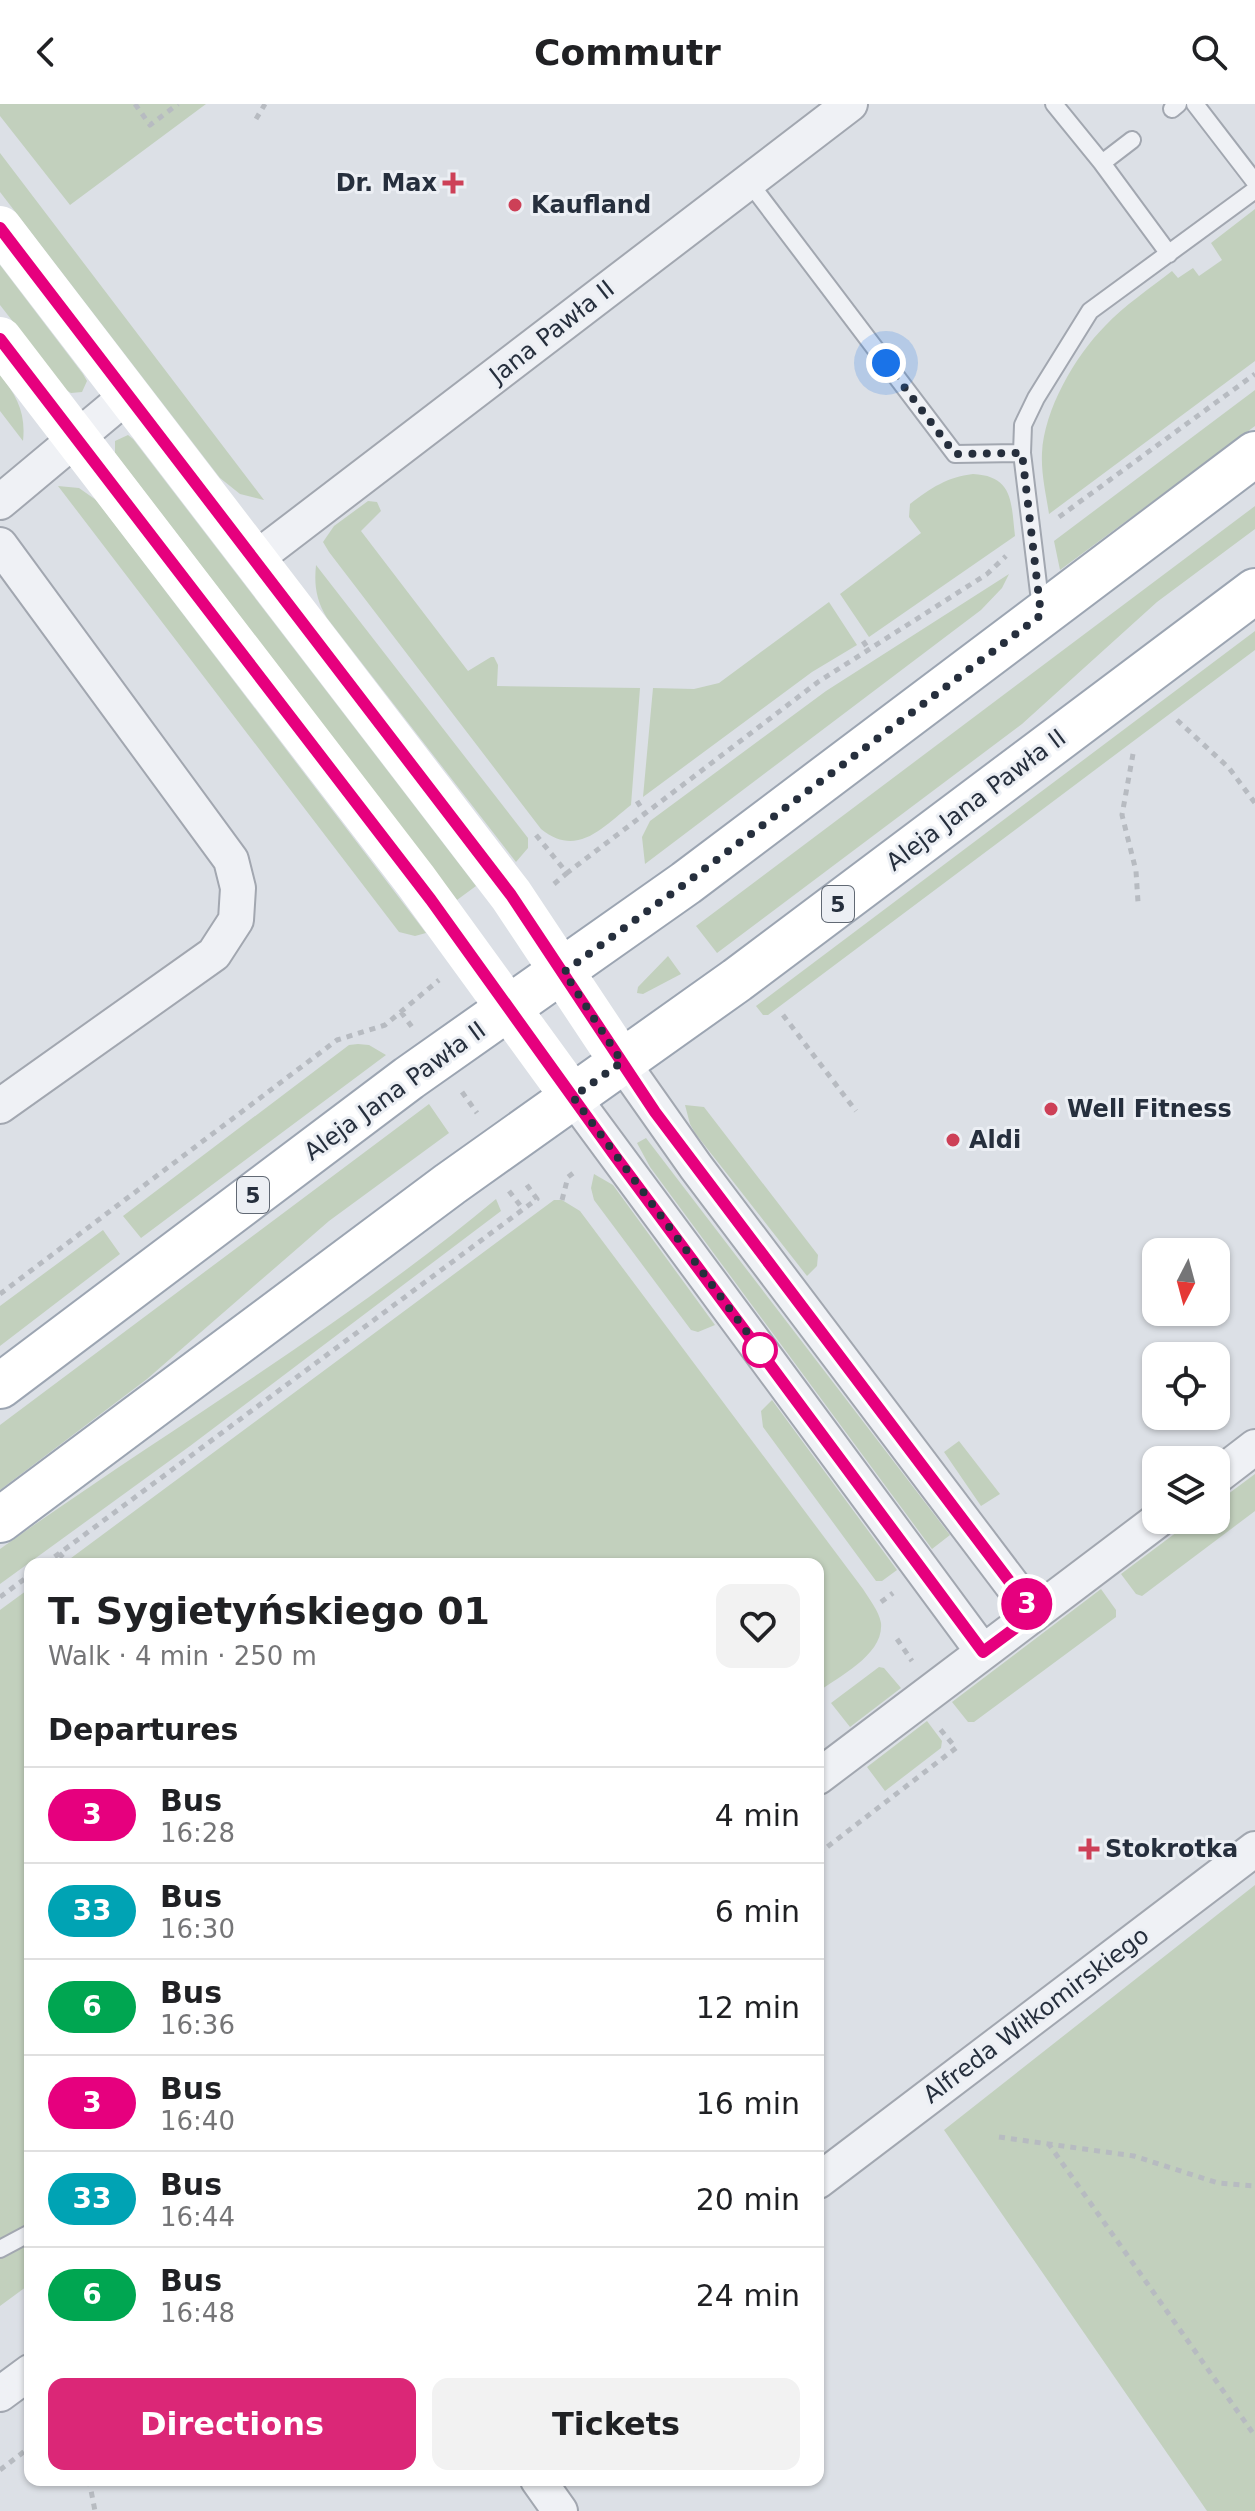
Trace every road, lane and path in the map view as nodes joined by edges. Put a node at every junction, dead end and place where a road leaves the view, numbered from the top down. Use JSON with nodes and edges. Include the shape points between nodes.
{"nodes":[{"id":1,"x":135,"y":104,"type":"edge"},
{"id":2,"x":178,"y":104,"type":"edge"},
{"id":3,"x":265,"y":104,"type":"edge"},
{"id":4,"x":850,"y":104,"type":"edge"},
{"id":5,"x":1054,"y":104,"type":"edge"},
{"id":6,"x":1195,"y":104,"type":"edge"},
{"id":7,"x":256,"y":119,"type":"dead end"},
{"id":8,"x":1132,"y":140,"type":"dead end"},
{"id":9,"x":1102,"y":163,"type":"junction"},
{"id":10,"x":749,"y":182,"type":"junction"},
{"id":11,"x":1255,"y":182,"type":"edge"},
{"id":12,"x":1255,"y":190,"type":"edge"},
{"id":13,"x":0,"y":228,"type":"edge"},
{"id":14,"x":1169,"y":254,"type":"junction"},
{"id":15,"x":0,"y":339,"type":"edge"},
{"id":16,"x":1255,"y":374,"type":"edge"},
{"id":17,"x":128,"y":395,"type":"junction"},
{"id":18,"x":75,"y":438,"type":"junction"},
{"id":19,"x":1022,"y":453,"type":"junction"},
{"id":20,"x":1255,"y":454,"type":"edge"},
{"id":21,"x":0,"y":502,"type":"edge"},
{"id":22,"x":1051,"y":523,"type":"dead end"},
{"id":23,"x":0,"y":545,"type":"edge"},
{"id":24,"x":1016,"y":548,"type":"dead end"},
{"id":25,"x":254,"y":560,"type":"junction"},
{"id":26,"x":999,"y":570,"type":"dead end"},
{"id":27,"x":987,"y":574,"type":"junction"},
{"id":28,"x":1255,"y":591,"type":"edge"},
{"id":29,"x":1041,"y":615,"type":"junction"},
{"id":30,"x":863,"y":641,"type":"dead end"},
{"id":31,"x":869,"y":650,"type":"junction"},
{"id":32,"x":1177,"y":720,"type":"dead end"},
{"id":33,"x":1133,"y":754,"type":"dead end"},
{"id":34,"x":637,"y":801,"type":"dead end"},
{"id":35,"x":1255,"y":803,"type":"edge"},
{"id":36,"x":644,"y":812,"type":"junction"},
{"id":37,"x":536,"y":835,"type":"dead end"},
{"id":38,"x":567,"y":873,"type":"junction"},
{"id":39,"x":548,"y":889,"type":"dead end"},
{"id":40,"x":1138,"y":902,"type":"dead end"},
{"id":41,"x":564,"y":972,"type":"junction"},
{"id":42,"x":435,"y":983,"type":"dead end"},
{"id":43,"x":509,"y":1008,"type":"junction"},
{"id":44,"x":401,"y":1012,"type":"junction"},
{"id":45,"x":783,"y":1015,"type":"dead end"},
{"id":46,"x":385,"y":1025,"type":"junction"},
{"id":47,"x":415,"y":1030,"type":"dead end"},
{"id":48,"x":392,"y":1034,"type":"dead end"},
{"id":49,"x":622,"y":1062,"type":"junction"},
{"id":50,"x":459,"y":1089,"type":"dead end"},
{"id":51,"x":573,"y":1097,"type":"junction"},
{"id":52,"x":3,"y":1098,"type":"edge"},
{"id":53,"x":473,"y":1108,"type":"dead end"},
{"id":54,"x":856,"y":1111,"type":"dead end"},
{"id":55,"x":577,"y":1170,"type":"dead end"},
{"id":56,"x":523,"y":1179,"type":"dead end"},
{"id":57,"x":509,"y":1190,"type":"dead end"},
{"id":58,"x":562,"y":1200,"type":"dead end"},
{"id":59,"x":523,"y":1209,"type":"junction"},
{"id":60,"x":0,"y":1294,"type":"edge"},
{"id":61,"x":0,"y":1386,"type":"edge"},
{"id":62,"x":1255,"y":1447,"type":"edge"},
{"id":63,"x":1230,"y":1466,"type":"edge"},
{"id":64,"x":0,"y":1520,"type":"edge"},
{"id":65,"x":1142,"y":1532,"type":"edge"},
{"id":66,"x":59,"y":1553,"type":"junction"},
{"id":67,"x":53,"y":1558,"type":"edge"},
{"id":68,"x":63,"y":1558,"type":"edge"},
{"id":69,"x":24,"y":1579,"type":"edge"},
{"id":70,"x":0,"y":1597,"type":"edge"},
{"id":71,"x":1034,"y":1614,"type":"junction"},
{"id":72,"x":897,"y":1639,"type":"dead end"},
{"id":73,"x":983,"y":1652,"type":"junction"},
{"id":74,"x":919,"y":1671,"type":"dead end"},
{"id":75,"x":956,"y":1748,"type":"dead end"},
{"id":76,"x":824,"y":1772,"type":"edge"},
{"id":77,"x":824,"y":1849,"type":"edge"},
{"id":78,"x":1255,"y":1849,"type":"edge"},
{"id":79,"x":999,"y":2137,"type":"dead end"},
{"id":80,"x":1048,"y":2143,"type":"junction"},
{"id":81,"x":824,"y":2176,"type":"edge"},
{"id":82,"x":1255,"y":2186,"type":"edge"},
{"id":83,"x":24,"y":2236,"type":"edge"},
{"id":84,"x":0,"y":2249,"type":"edge"},
{"id":85,"x":24,"y":2376,"type":"edge"},
{"id":86,"x":0,"y":2394,"type":"edge"},
{"id":87,"x":1255,"y":2436,"type":"edge"},
{"id":88,"x":24,"y":2452,"type":"edge"},
{"id":89,"x":0,"y":2470,"type":"edge"},
{"id":90,"x":90,"y":2486,"type":"edge"},
{"id":91,"x":542,"y":2486,"type":"edge"},
{"id":92,"x":95,"y":2511,"type":"edge"},
{"id":93,"x":560,"y":2511,"type":"edge"}],
"edges":[{"from":1,"to":2,"type":"path","via":[[150,125]]},
{"from":3,"to":7,"type":"path"},
{"from":4,"to":10,"type":"street","name":"Jana Pawła II"},
{"from":5,"to":9,"type":"lane"},
{"from":6,"to":11,"type":"lane"},
{"from":8,"to":9,"type":"lane"},
{"from":9,"to":14,"type":"lane"},
{"from":10,"to":19,"type":"lane","via":[[955,454]]},
{"from":10,"to":25,"type":"street","name":"Jana Pawła II"},
{"from":12,"to":14,"type":"lane"},
{"from":13,"to":17,"type":"main road"},
{"from":14,"to":19,"type":"lane","via":[[1090,311],[1029,411]]},
{"from":15,"to":18,"type":"main road"},
{"from":16,"to":22,"type":"path"},
{"from":17,"to":18,"type":"street"},
{"from":17,"to":25,"type":"main road"},
{"from":18,"to":21,"type":"street"},
{"from":18,"to":43,"type":"main road"},
{"from":19,"to":29,"type":"lane"},
{"from":20,"to":29,"type":"main road","name":"Aleja Jana Pawła II","number":"5"},
{"from":23,"to":52,"type":"street","via":[[231,860],[238,888],[236,920],[214,954]]},
{"from":24,"to":27,"type":"path"},
{"from":25,"to":41,"type":"main road"},
{"from":26,"to":27,"type":"path"},
{"from":27,"to":31,"type":"path"},
{"from":28,"to":49,"type":"main road","name":"Aleja Jana Pawła II","number":"5"},
{"from":29,"to":41,"type":"main road","name":"Aleja Jana Pawła II","number":"5"},
{"from":30,"to":31,"type":"path"},
{"from":31,"to":36,"type":"path"},
{"from":32,"to":35,"type":"path","via":[[1229,768]]},
{"from":33,"to":40,"type":"path","via":[[1122,815]]},
{"from":34,"to":36,"type":"path"},
{"from":36,"to":38,"type":"path"},
{"from":37,"to":38,"type":"path"},
{"from":38,"to":39,"type":"path"},
{"from":41,"to":43,"type":"main road","name":"Aleja Jana Pawła II","number":"5"},
{"from":41,"to":49,"type":"main road"},
{"from":42,"to":44,"type":"path"},
{"from":43,"to":51,"type":"main road"},
{"from":43,"to":61,"type":"main road","name":"Aleja Jana Pawła II","number":"5"},
{"from":44,"to":46,"type":"path"},
{"from":44,"to":47,"type":"path"},
{"from":45,"to":54,"type":"path"},
{"from":46,"to":48,"type":"path"},
{"from":46,"to":60,"type":"path","via":[[337,1040]]},
{"from":49,"to":51,"type":"main road","name":"Aleja Jana Pawła II","number":"5"},
{"from":49,"to":71,"type":"street"},
{"from":50,"to":53,"type":"path"},
{"from":51,"to":64,"type":"main road","name":"Aleja Jana Pawła II","number":"5"},
{"from":51,"to":73,"type":"street"},
{"from":55,"to":58,"type":"path","via":[[568,1177]]},
{"from":56,"to":59,"type":"path","via":[[537,1199]]},
{"from":57,"to":59,"type":"path"},
{"from":59,"to":66,"type":"path"},
{"from":62,"to":63,"type":"street"},
{"from":65,"to":71,"type":"street"},
{"from":66,"to":67,"type":"path"},
{"from":66,"to":68,"type":"path"},
{"from":69,"to":70,"type":"path"},
{"from":71,"to":73,"type":"street"},
{"from":72,"to":74,"type":"path"},
{"from":73,"to":76,"type":"street"},
{"from":75,"to":77,"type":"path"},
{"from":78,"to":81,"type":"street","name":"Alfreda Wiłkomirskiego"},
{"from":79,"to":80,"type":"path"},
{"from":80,"to":82,"type":"path","via":[[1134,2156],[1218,2183]]},
{"from":80,"to":87,"type":"path"},
{"from":83,"to":84,"type":"lane"},
{"from":85,"to":86,"type":"street"},
{"from":88,"to":89,"type":"path"},
{"from":90,"to":92,"type":"path"},
{"from":91,"to":93,"type":"street"}]}
